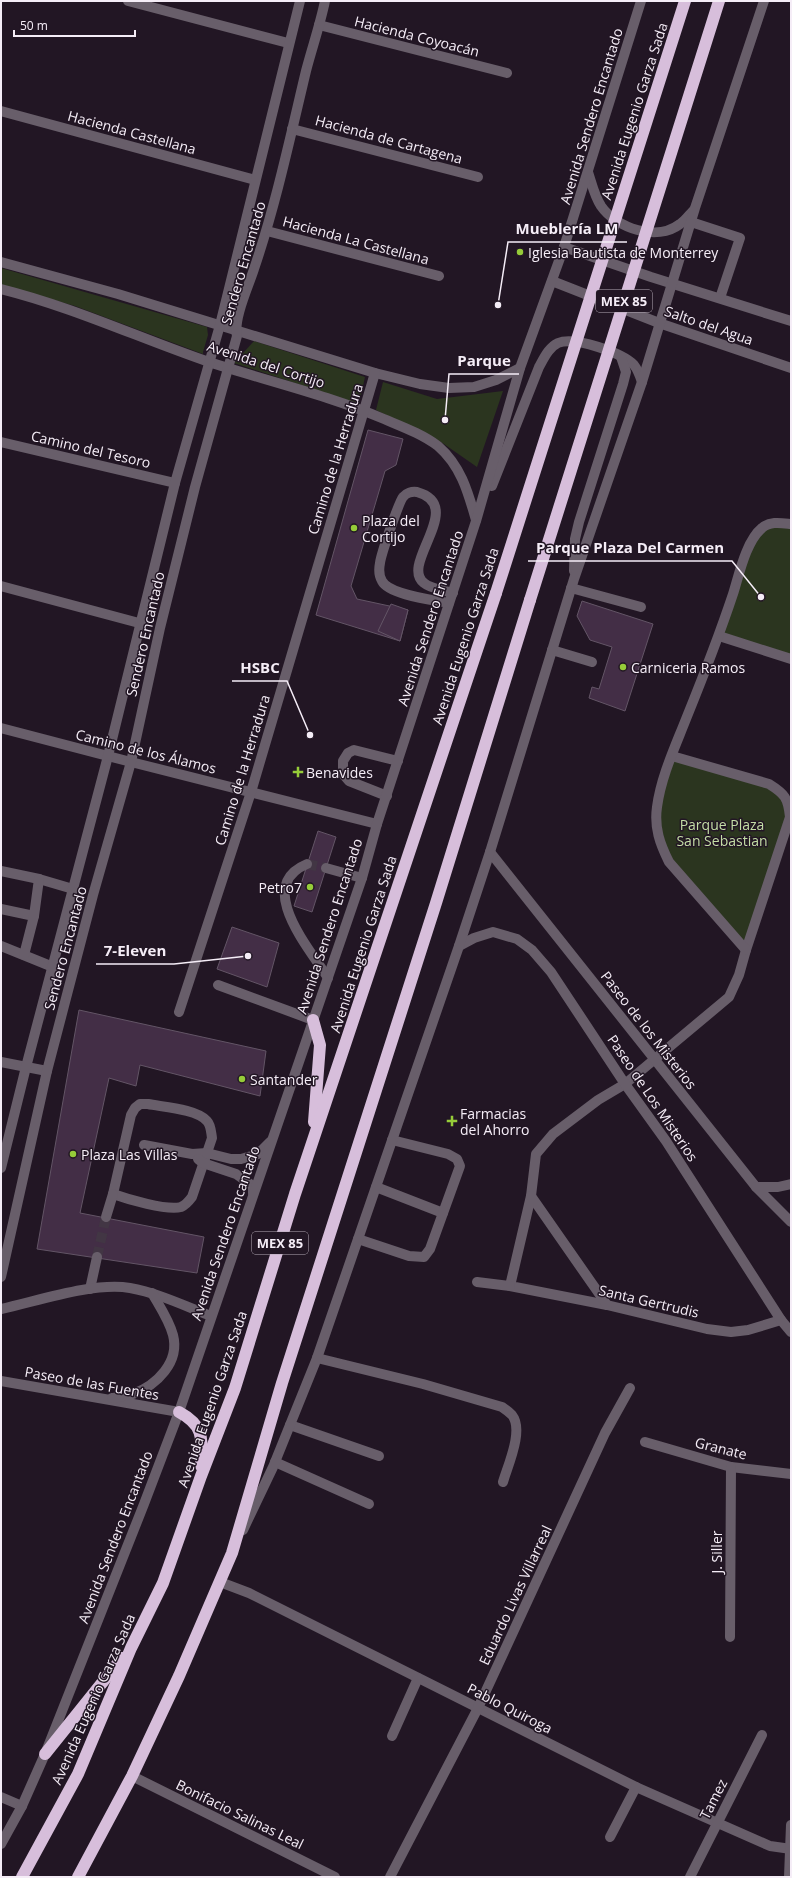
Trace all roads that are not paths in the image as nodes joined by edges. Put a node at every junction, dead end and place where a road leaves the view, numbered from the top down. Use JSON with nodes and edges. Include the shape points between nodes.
{"nodes":[{"id":1,"x":128,"y":1,"type":"edge"},
{"id":2,"x":300,"y":1,"type":"edge"},
{"id":3,"x":325,"y":1,"type":"edge"},
{"id":4,"x":641,"y":1,"type":"edge"},
{"id":5,"x":685,"y":1,"type":"edge"},
{"id":6,"x":719,"y":1,"type":"edge"},
{"id":7,"x":764,"y":1,"type":"edge"},
{"id":8,"x":319,"y":26,"type":"junction"},
{"id":9,"x":288,"y":43,"type":"junction"},
{"id":10,"x":507,"y":73,"type":"dead end"},
{"id":11,"x":1,"y":111,"type":"edge"},
{"id":12,"x":292,"y":129,"type":"junction"},
{"id":13,"x":588,"y":172,"type":"junction"},
{"id":14,"x":478,"y":177,"type":"dead end"},
{"id":15,"x":255,"y":180,"type":"junction"},
{"id":16,"x":695,"y":208,"type":"junction"},
{"id":17,"x":691,"y":222,"type":"junction"},
{"id":18,"x":267,"y":231,"type":"junction"},
{"id":19,"x":564,"y":247,"type":"junction"},
{"id":20,"x":1,"y":262,"type":"edge"},
{"id":21,"x":439,"y":276,"type":"dead end"},
{"id":22,"x":552,"y":280,"type":"junction"},
{"id":23,"x":673,"y":283,"type":"junction"},
{"id":24,"x":1,"y":289,"type":"edge"},
{"id":25,"x":720,"y":298,"type":"junction"},
{"id":26,"x":791,"y":321,"type":"edge"},
{"id":27,"x":659,"y":323,"type":"junction"},
{"id":28,"x":220,"y":324,"type":"junction"},
{"id":29,"x":236,"y":330,"type":"junction"},
{"id":30,"x":621,"y":357,"type":"junction"},
{"id":31,"x":209,"y":362,"type":"junction"},
{"id":32,"x":228,"y":368,"type":"junction"},
{"id":33,"x":520,"y":368,"type":"junction"},
{"id":34,"x":791,"y":368,"type":"edge"},
{"id":35,"x":375,"y":373,"type":"junction"},
{"id":36,"x":642,"y":382,"type":"junction"},
{"id":37,"x":363,"y":410,"type":"junction"},
{"id":38,"x":1,"y":442,"type":"edge"},
{"id":39,"x":175,"y":484,"type":"junction"},
{"id":40,"x":476,"y":521,"type":"junction"},
{"id":41,"x":791,"y":524,"type":"edge"},
{"id":42,"x":573,"y":584,"type":"junction"},
{"id":43,"x":1,"y":586,"type":"edge"},
{"id":44,"x":453,"y":593,"type":"junction"},
{"id":45,"x":450,"y":603,"type":"junction"},
{"id":46,"x":641,"y":607,"type":"dead end"},
{"id":47,"x":140,"y":623,"type":"junction"},
{"id":48,"x":719,"y":636,"type":"junction"},
{"id":49,"x":552,"y":650,"type":"junction"},
{"id":50,"x":791,"y":659,"type":"edge"},
{"id":51,"x":592,"y":662,"type":"dead end"},
{"id":52,"x":1,"y":728,"type":"edge"},
{"id":53,"x":108,"y":756,"type":"junction"},
{"id":54,"x":672,"y":756,"type":"junction"},
{"id":55,"x":398,"y":761,"type":"junction"},
{"id":56,"x":131,"y":762,"type":"junction"},
{"id":57,"x":251,"y":792,"type":"junction"},
{"id":58,"x":387,"y":796,"type":"junction"},
{"id":59,"x":378,"y":824,"type":"junction"},
{"id":60,"x":490,"y":852,"type":"junction"},
{"id":61,"x":307,"y":864,"type":"dead end"},
{"id":62,"x":326,"y":868,"type":"tunnel mouth"},
{"id":63,"x":1,"y":871,"type":"edge"},
{"id":64,"x":362,"y":878,"type":"junction"},
{"id":65,"x":39,"y":879,"type":"junction"},
{"id":66,"x":73,"y":889,"type":"junction"},
{"id":67,"x":1,"y":909,"type":"edge"},
{"id":68,"x":34,"y":916,"type":"junction"},
{"id":69,"x":1,"y":946,"type":"edge"},
{"id":70,"x":459,"y":946,"type":"junction"},
{"id":71,"x":746,"y":950,"type":"junction"},
{"id":72,"x":24,"y":955,"type":"junction"},
{"id":73,"x":53,"y":967,"type":"junction"},
{"id":74,"x":328,"y":978,"type":"junction"},
{"id":75,"x":218,"y":985,"type":"dead end"},
{"id":76,"x":180,"y":1012,"type":"dead end"},
{"id":77,"x":313,"y":1020,"type":"junction"},
{"id":78,"x":655,"y":1060,"type":"junction"},
{"id":79,"x":1,"y":1062,"type":"edge"},
{"id":80,"x":26,"y":1068,"type":"junction"},
{"id":81,"x":47,"y":1071,"type":"junction"},
{"id":82,"x":625,"y":1084,"type":"junction"},
{"id":83,"x":271,"y":1140,"type":"junction"},
{"id":84,"x":392,"y":1140,"type":"junction"},
{"id":85,"x":144,"y":1145,"type":"dead end"},
{"id":86,"x":308,"y":1157,"type":"junction"},
{"id":87,"x":205,"y":1158,"type":"junction"},
{"id":88,"x":1,"y":1168,"type":"edge"},
{"id":89,"x":791,"y":1184,"type":"edge"},
{"id":90,"x":756,"y":1187,"type":"junction"},
{"id":91,"x":376,"y":1188,"type":"junction"},
{"id":92,"x":253,"y":1193,"type":"junction"},
{"id":93,"x":113,"y":1194,"type":"junction"},
{"id":94,"x":531,"y":1196,"type":"junction"},
{"id":95,"x":443,"y":1213,"type":"junction"},
{"id":96,"x":106,"y":1217,"type":"tunnel mouth"},
{"id":97,"x":791,"y":1222,"type":"edge"},
{"id":98,"x":358,"y":1239,"type":"junction"},
{"id":99,"x":97,"y":1257,"type":"tunnel mouth"},
{"id":100,"x":1,"y":1277,"type":"edge"},
{"id":101,"x":478,"y":1282,"type":"dead end"},
{"id":102,"x":510,"y":1286,"type":"junction"},
{"id":103,"x":90,"y":1289,"type":"junction"},
{"id":104,"x":152,"y":1293,"type":"junction"},
{"id":105,"x":607,"y":1305,"type":"junction"},
{"id":106,"x":1,"y":1309,"type":"edge"},
{"id":107,"x":211,"y":1316,"type":"junction"},
{"id":108,"x":781,"y":1320,"type":"junction"},
{"id":109,"x":791,"y":1332,"type":"edge"},
{"id":110,"x":317,"y":1358,"type":"junction"},
{"id":111,"x":1,"y":1381,"type":"edge"},
{"id":112,"x":630,"y":1388,"type":"dead end"},
{"id":113,"x":104,"y":1399,"type":"junction"},
{"id":114,"x":179,"y":1412,"type":"junction"},
{"id":115,"x":290,"y":1425,"type":"junction"},
{"id":116,"x":646,"y":1442,"type":"dead end"},
{"id":117,"x":379,"y":1456,"type":"dead end"},
{"id":118,"x":275,"y":1462,"type":"junction"},
{"id":119,"x":730,"y":1467,"type":"junction"},
{"id":120,"x":791,"y":1474,"type":"edge"},
{"id":121,"x":201,"y":1476,"type":"junction"},
{"id":122,"x":503,"y":1482,"type":"dead end"},
{"id":123,"x":369,"y":1504,"type":"dead end"},
{"id":124,"x":232,"y":1553,"type":"junction"},
{"id":125,"x":220,"y":1582,"type":"junction"},
{"id":126,"x":730,"y":1637,"type":"dead end"},
{"id":127,"x":130,"y":1648,"type":"junction"},
{"id":128,"x":418,"y":1678,"type":"junction"},
{"id":129,"x":478,"y":1708,"type":"junction"},
{"id":130,"x":762,"y":1735,"type":"dead end"},
{"id":131,"x":392,"y":1736,"type":"dead end"},
{"id":132,"x":45,"y":1754,"type":"junction"},
{"id":133,"x":132,"y":1776,"type":"junction"},
{"id":134,"x":636,"y":1787,"type":"junction"},
{"id":135,"x":1,"y":1797,"type":"edge"},
{"id":136,"x":22,"y":1806,"type":"junction"},
{"id":137,"x":717,"y":1822,"type":"junction"},
{"id":138,"x":791,"y":1825,"type":"edge"},
{"id":139,"x":610,"y":1837,"type":"dead end"},
{"id":140,"x":1,"y":1844,"type":"edge"},
{"id":141,"x":791,"y":1849,"type":"edge"},
{"id":142,"x":22,"y":1877,"type":"edge"},
{"id":143,"x":78,"y":1877,"type":"edge"},
{"id":144,"x":335,"y":1877,"type":"edge"},
{"id":145,"x":390,"y":1877,"type":"edge"},
{"id":146,"x":690,"y":1877,"type":"edge"},
{"id":147,"x":789,"y":1877,"type":"edge"}],
"edges":[{"from":1,"to":9,"type":"street"},
{"from":2,"to":9,"type":"street","name":"Sendero Encantado"},
{"from":3,"to":8,"type":"street","name":"Sendero Encantado"},
{"from":4,"to":13,"type":"street","name":"Avenida Sendero Encantado"},
{"from":5,"to":86,"type":"highway","name":"Avenida Eugenio Garza Sada","number":"MEX 85","bridge":true,"via":[[496,593]]},
{"from":6,"to":124,"type":"highway","number":"MEX 85","bridge":true,"via":[[436,903],[282,1383]]},
{"from":7,"to":16,"type":"street"},
{"from":8,"to":10,"type":"street","name":"Hacienda Coyoacán"},
{"from":8,"to":12,"type":"street","name":"Sendero Encantado"},
{"from":9,"to":15,"type":"street","name":"Sendero Encantado"},
{"from":11,"to":15,"type":"street","name":"Hacienda Castellana"},
{"from":12,"to":14,"type":"street","name":"Hacienda de Cartagena"},
{"from":12,"to":18,"type":"street","name":"Sendero Encantado"},
{"from":13,"to":16,"type":"street","via":[[594,193],[602,208],[616,220],[634,229],[650,233],[669,230],[680,224]]},
{"from":13,"to":19,"type":"street","name":"Avenida Sendero Encantado"},
{"from":15,"to":28,"type":"street","name":"Sendero Encantado"},
{"from":16,"to":17,"type":"street"},
{"from":17,"to":23,"type":"street"},
{"from":17,"to":25,"type":"street","via":[[740,238]]},
{"from":18,"to":21,"type":"street","name":"Hacienda La Castellana"},
{"from":18,"to":29,"type":"street","name":"Sendero Encantado"},
{"from":19,"to":22,"type":"street","name":"Avenida Sendero Encantado"},
{"from":19,"to":23,"type":"street","name":"Salto del Agua"},
{"from":20,"to":28,"type":"street","name":"Avenida del Cortijo"},
{"from":22,"to":27,"type":"street","name":"Salto del Agua"},
{"from":22,"to":33,"type":"street","name":"Avenida Sendero Encantado"},
{"from":23,"to":25,"type":"street","name":"Salto del Agua"},
{"from":23,"to":27,"type":"street"},
{"from":24,"to":31,"type":"street","name":"Avenida del Cortijo","via":[[66,307]]},
{"from":25,"to":26,"type":"street","name":"Salto del Agua"},
{"from":27,"to":34,"type":"street","name":"Salto del Agua"},
{"from":27,"to":36,"type":"street"},
{"from":28,"to":29,"type":"street","name":"Avenida del Cortijo"},
{"from":28,"to":31,"type":"street","name":"Sendero Encantado"},
{"from":29,"to":32,"type":"street","name":"Sendero Encantado","via":[[237,336]]},
{"from":29,"to":35,"type":"street","name":"Avenida del Cortijo"},
{"from":30,"to":36,"type":"street","via":[[633,364]]},
{"from":30,"to":40,"type":"street","via":[[571,341],[558,343],[546,353]]},
{"from":30,"to":42,"type":"street","via":[[626,372],[579,522],[575,539]]},
{"from":31,"to":32,"type":"street","name":"Avenida del Cortijo"},
{"from":31,"to":39,"type":"street","name":"Sendero Encantado"},
{"from":32,"to":37,"type":"street","name":"Avenida del Cortijo"},
{"from":32,"to":56,"type":"street","name":"Sendero Encantado","via":[[160,628]]},
{"from":33,"to":35,"type":"street","name":"Avenida del Cortijo","via":[[474,387],[449,388]]},
{"from":33,"to":40,"type":"street","name":"Avenida Sendero Encantado"},
{"from":35,"to":37,"type":"street","name":"Camino de la Herradura"},
{"from":36,"to":42,"type":"street"},
{"from":37,"to":40,"type":"street","name":"Avenida del Cortijo","via":[[414,431],[438,446],[462,476]]},
{"from":37,"to":57,"type":"street","name":"Camino de la Herradura"},
{"from":38,"to":39,"type":"street","name":"Camino del Tesoro"},
{"from":39,"to":47,"type":"street","name":"Sendero Encantado"},
{"from":40,"to":44,"type":"street","name":"Avenida Sendero Encantado"},
{"from":41,"to":48,"type":"street","via":[[773,523],[762,528],[752,541]]},
{"from":42,"to":46,"type":"street"},
{"from":42,"to":49,"type":"street"},
{"from":43,"to":47,"type":"street"},
{"from":44,"to":45,"type":"street","name":"Avenida Sendero Encantado"},
{"from":44,"to":45,"type":"street","via":[[428,586],[421,580],[418,569],[437,508],[426,495],[414,491],[407,494],[400,504],[380,563],[382,581],[400,593]]},
{"from":45,"to":55,"type":"street","name":"Avenida Sendero Encantado"},
{"from":47,"to":53,"type":"street","name":"Sendero Encantado"},
{"from":48,"to":50,"type":"street"},
{"from":48,"to":54,"type":"street"},
{"from":49,"to":51,"type":"street"},
{"from":49,"to":60,"type":"street"},
{"from":52,"to":53,"type":"street","name":"Camino de los Álamos"},
{"from":53,"to":56,"type":"street","name":"Camino de los Álamos"},
{"from":53,"to":66,"type":"street","name":"Sendero Encantado"},
{"from":54,"to":71,"type":"street","via":[[662,783],[657,808],[656,828],[661,845],[670,862]]},
{"from":54,"to":71,"type":"street","via":[[769,784],[781,791],[788,801],[790,817]]},
{"from":55,"to":58,"type":"street","name":"Avenida Sendero Encantado"},
{"from":55,"to":58,"type":"street","via":[[354,750],[348,753],[343,761],[343,774],[349,781]]},
{"from":56,"to":57,"type":"street","name":"Camino de los Álamos"},
{"from":56,"to":81,"type":"street","name":"Sendero Encantado"},
{"from":57,"to":59,"type":"street","name":"Camino de los Álamos"},
{"from":57,"to":76,"type":"street","name":"Camino de la Herradura"},
{"from":58,"to":59,"type":"street","name":"Avenida Sendero Encantado"},
{"from":59,"to":64,"type":"street","name":"Avenida Sendero Encantado"},
{"from":60,"to":70,"type":"street"},
{"from":60,"to":78,"type":"street","name":"Paseo de los Misterios"},
{"from":61,"to":74,"type":"street","via":[[296,869],[286,885],[286,909]]},
{"from":62,"to":64,"type":"street"},
{"from":63,"to":65,"type":"street"},
{"from":64,"to":74,"type":"street","name":"Avenida Sendero Encantado"},
{"from":65,"to":66,"type":"street"},
{"from":65,"to":68,"type":"street"},
{"from":66,"to":73,"type":"street","name":"Sendero Encantado"},
{"from":67,"to":68,"type":"street"},
{"from":68,"to":72,"type":"street"},
{"from":69,"to":72,"type":"street"},
{"from":70,"to":82,"type":"street","name":"Paseo de Los Misterios","via":[[494,932],[517,939],[532,950],[551,972]]},
{"from":70,"to":84,"type":"street"},
{"from":71,"to":78,"type":"street","via":[[729,997]]},
{"from":72,"to":73,"type":"street"},
{"from":73,"to":80,"type":"street","name":"Sendero Encantado"},
{"from":74,"to":77,"type":"street","name":"Avenida Sendero Encantado"},
{"from":75,"to":77,"type":"street"},
{"from":77,"to":83,"type":"street","name":"Avenida Sendero Encantado"},
{"from":77,"to":86,"type":"highway","via":[[320,1045],[316,1111]]},
{"from":78,"to":82,"type":"street"},
{"from":78,"to":90,"type":"street","name":"Paseo de los Misterios"},
{"from":79,"to":80,"type":"street"},
{"from":80,"to":81,"type":"street"},
{"from":80,"to":88,"type":"street","name":"Sendero Encantado"},
{"from":81,"to":100,"type":"street","name":"Sendero Encantado"},
{"from":82,"to":94,"type":"street","via":[[573,1118],[553,1134],[536,1154]]},
{"from":82,"to":108,"type":"street","name":"Paseo de Los Misterios","via":[[666,1141]]},
{"from":83,"to":87,"type":"street","via":[[258,1154],[249,1158]]},
{"from":83,"to":92,"type":"street","name":"Avenida Sendero Encantado"},
{"from":84,"to":91,"type":"street"},
{"from":84,"to":95,"type":"street","via":[[448,1154],[457,1159],[460,1166]]},
{"from":85,"to":87,"type":"street"},
{"from":86,"to":121,"type":"highway","name":"Avenida Eugenio Garza Sada","number":"MEX 85","via":[[235,1388]]},
{"from":87,"to":92,"type":"street","via":[[253,1186]]},
{"from":87,"to":93,"type":"street","via":[[192,1196],[188,1203],[181,1207],[173,1208],[128,1200]]},
{"from":87,"to":93,"type":"street","via":[[212,1138],[207,1121],[197,1114],[140,1104],[132,1111]]},
{"from":89,"to":90,"type":"street"},
{"from":90,"to":97,"type":"street","name":"Paseo de los Misterios"},
{"from":91,"to":95,"type":"street"},
{"from":91,"to":98,"type":"street"},
{"from":92,"to":107,"type":"street","name":"Avenida Sendero Encantado"},
{"from":93,"to":96,"type":"street"},
{"from":94,"to":102,"type":"street"},
{"from":94,"to":105,"type":"street"},
{"from":95,"to":98,"type":"street","via":[[430,1250],[424,1257],[409,1256]]},
{"from":98,"to":110,"type":"street"},
{"from":99,"to":103,"type":"street"},
{"from":101,"to":102,"type":"street","name":"Santa Gertrudis"},
{"from":102,"to":105,"type":"street","name":"Santa Gertrudis"},
{"from":103,"to":104,"type":"street","via":[[130,1288]]},
{"from":103,"to":106,"type":"street"},
{"from":104,"to":107,"type":"street"},
{"from":104,"to":113,"type":"street","via":[[173,1336],[174,1350],[170,1364],[148,1387],[132,1394]]},
{"from":105,"to":108,"type":"street","name":"Santa Gertrudis","via":[[731,1332],[748,1330]]},
{"from":107,"to":114,"type":"street","name":"Avenida Sendero Encantado"},
{"from":108,"to":109,"type":"street","name":"Paseo de Los Misterios"},
{"from":110,"to":115,"type":"street"},
{"from":110,"to":122,"type":"street","via":[[423,1384],[502,1407],[512,1415],[517,1425],[517,1436]]},
{"from":111,"to":113,"type":"street","name":"Paseo de las Fuentes"},
{"from":112,"to":129,"type":"street","name":"Eduardo Livas Villarreal","via":[[605,1433]]},
{"from":113,"to":114,"type":"street","name":"Paseo de las Fuentes"},
{"from":114,"to":121,"type":"highway","via":[[192,1419],[200,1432]]},
{"from":114,"to":132,"type":"street","name":"Avenida Sendero Encantado"},
{"from":115,"to":117,"type":"street"},
{"from":115,"to":118,"type":"street"},
{"from":116,"to":119,"type":"street","name":"Granate"},
{"from":118,"to":123,"type":"street"},
{"from":118,"to":124,"type":"street"},
{"from":119,"to":120,"type":"street","name":"Granate"},
{"from":119,"to":126,"type":"street","name":"J. Siller"},
{"from":121,"to":127,"type":"highway","name":"Avenida Eugenio Garza Sada","number":"MEX 85","via":[[164,1582]]},
{"from":124,"to":125,"type":"highway","number":"MEX 85"},
{"from":125,"to":128,"type":"street","name":"Pablo Quiroga","via":[[248,1593]]},
{"from":125,"to":133,"type":"highway","number":"MEX 85","via":[[180,1676]]},
{"from":127,"to":132,"type":"highway"},
{"from":127,"to":142,"type":"highway","name":"Avenida Eugenio Garza Sada","number":"MEX 85","via":[[78,1774]]},
{"from":128,"to":129,"type":"street","name":"Pablo Quiroga"},
{"from":128,"to":131,"type":"street"},
{"from":129,"to":134,"type":"street","name":"Pablo Quiroga"},
{"from":129,"to":145,"type":"street","name":"Eduardo Livas Villarreal"},
{"from":130,"to":137,"type":"street","name":"Tamez"},
{"from":132,"to":136,"type":"street","name":"Avenida Sendero Encantado"},
{"from":133,"to":143,"type":"highway","number":"MEX 85"},
{"from":133,"to":144,"type":"street","name":"Bonifacio Salinas Leal"},
{"from":134,"to":137,"type":"street","name":"Pablo Quiroga"},
{"from":134,"to":139,"type":"street"},
{"from":135,"to":136,"type":"street"},
{"from":136,"to":140,"type":"street","name":"Avenida Sendero Encantado"},
{"from":137,"to":141,"type":"street","name":"Pablo Quiroga","via":[[770,1846]]},
{"from":137,"to":146,"type":"street","name":"Tamez"},
{"from":138,"to":141,"type":"street"},
{"from":141,"to":147,"type":"street"}]}
